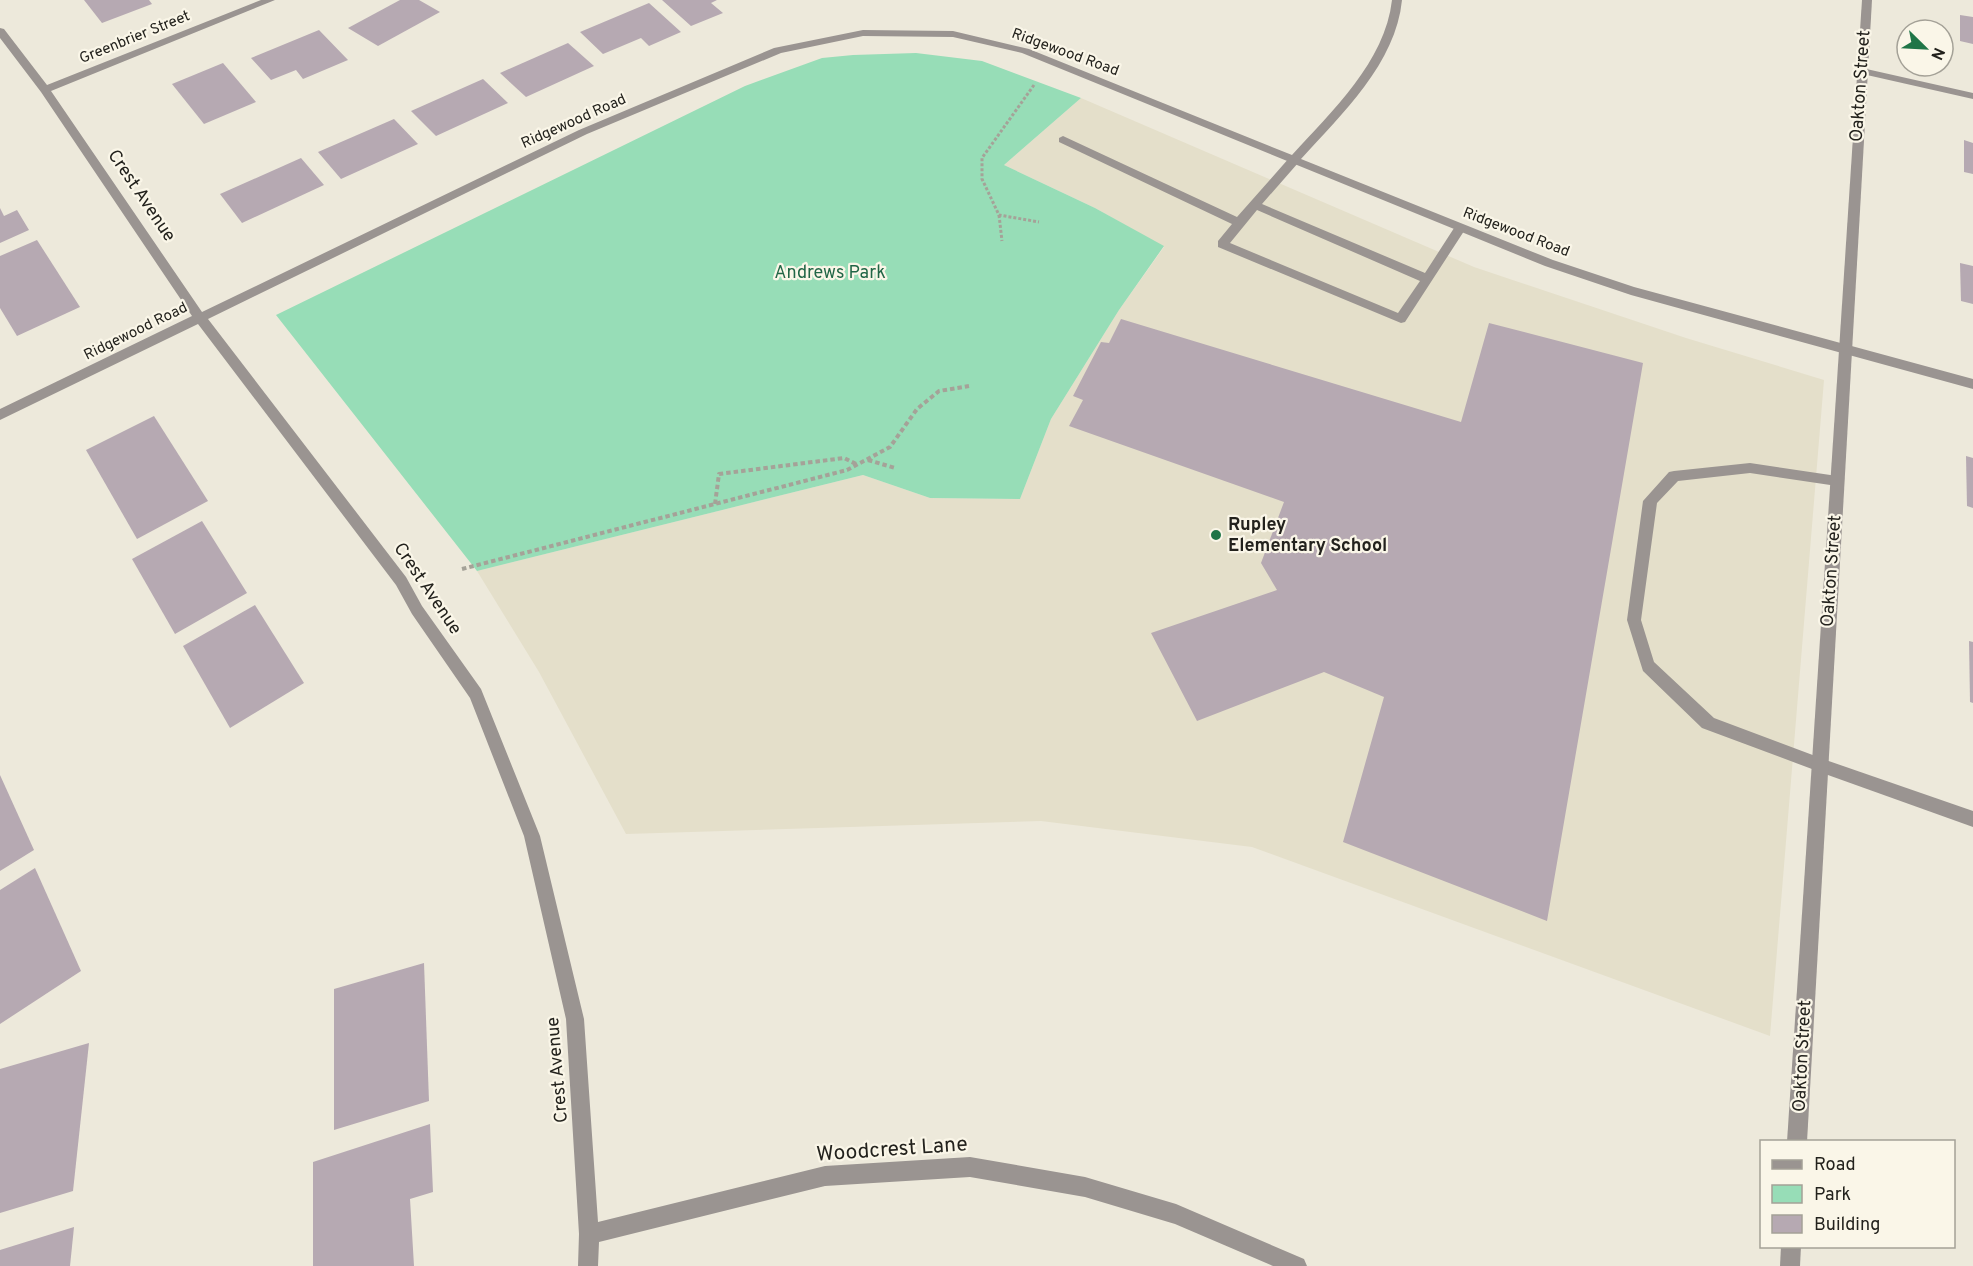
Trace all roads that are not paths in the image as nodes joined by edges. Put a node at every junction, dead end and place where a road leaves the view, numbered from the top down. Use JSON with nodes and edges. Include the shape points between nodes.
{"nodes":[{"id":1,"x":270,"y":0,"type":"edge"},
{"id":2,"x":1397,"y":0,"type":"edge"},
{"id":3,"x":1867,"y":0,"type":"edge"},
{"id":4,"x":0,"y":31,"type":"edge"},
{"id":5,"x":1862,"y":71,"type":"junction"},
{"id":6,"x":45,"y":90,"type":"junction"},
{"id":7,"x":1973,"y":96,"type":"edge"},
{"id":8,"x":1063,"y":140,"type":"dead end"},
{"id":9,"x":1294,"y":160,"type":"junction"},
{"id":10,"x":1255,"y":205,"type":"junction"},
{"id":11,"x":1239,"y":223,"type":"junction"},
{"id":12,"x":1460,"y":228,"type":"junction"},
{"id":13,"x":1427,"y":279,"type":"junction"},
{"id":14,"x":200,"y":318,"type":"junction"},
{"id":15,"x":1845,"y":349,"type":"junction"},
{"id":16,"x":1973,"y":384,"type":"edge"},
{"id":17,"x":0,"y":415,"type":"edge"},
{"id":18,"x":1837,"y":480,"type":"junction"},
{"id":19,"x":1820,"y":765,"type":"junction"},
{"id":20,"x":1973,"y":819,"type":"edge"},
{"id":21,"x":1797,"y":1140,"type":"edge"},
{"id":22,"x":589,"y":1234,"type":"junction"},
{"id":23,"x":1791,"y":1248,"type":"edge"},
{"id":24,"x":588,"y":1266,"type":"edge"},
{"id":25,"x":1297,"y":1266,"type":"edge"},
{"id":26,"x":1790,"y":1266,"type":"edge"}],
"edges":[{"from":1,"to":6,"type":"street","name":"Greenbrier Street"},
{"from":2,"to":9,"type":"street","via":[[1398,8],[1383,48],[1357,89]]},
{"from":3,"to":5,"type":"street","name":"Oakton Street"},
{"from":4,"to":6,"type":"street","name":"Crest Avenue"},
{"from":5,"to":7,"type":"street"},
{"from":5,"to":15,"type":"street","name":"Oakton Street"},
{"from":6,"to":14,"type":"street","name":"Crest Avenue"},
{"from":8,"to":11,"type":"street"},
{"from":9,"to":10,"type":"street"},
{"from":9,"to":12,"type":"street","name":"Ridgewood Road"},
{"from":9,"to":14,"type":"street","name":"Ridgewood Road","via":[[1025,51],[953,34],[863,33],[778,50],[594,128]]},
{"from":10,"to":11,"type":"street"},
{"from":10,"to":13,"type":"street"},
{"from":11,"to":13,"type":"street","via":[[1222,244],[1401,319]]},
{"from":12,"to":13,"type":"street"},
{"from":12,"to":15,"type":"street","name":"Ridgewood Road","via":[[1631,291]]},
{"from":14,"to":17,"type":"street","name":"Ridgewood Road"},
{"from":14,"to":22,"type":"street","name":"Crest Avenue","via":[[401,581],[476,694],[532,836],[575,1019]]},
{"from":15,"to":16,"type":"street","name":"Ridgewood Road"},
{"from":15,"to":18,"type":"street","name":"Oakton Street"},
{"from":18,"to":19,"type":"street","name":"Oakton Street"},
{"from":18,"to":19,"type":"street","via":[[1750,468],[1674,476],[1650,501],[1634,620],[1648,666],[1708,723]]},
{"from":19,"to":20,"type":"street"},
{"from":19,"to":21,"type":"street","name":"Oakton Street"},
{"from":22,"to":24,"type":"street","name":"Crest Avenue"},
{"from":22,"to":25,"type":"street","name":"Woodcrest Lane","via":[[825,1176],[970,1167],[1085,1187],[1130,1200],[1176,1214]]},
{"from":23,"to":26,"type":"street"}]}
